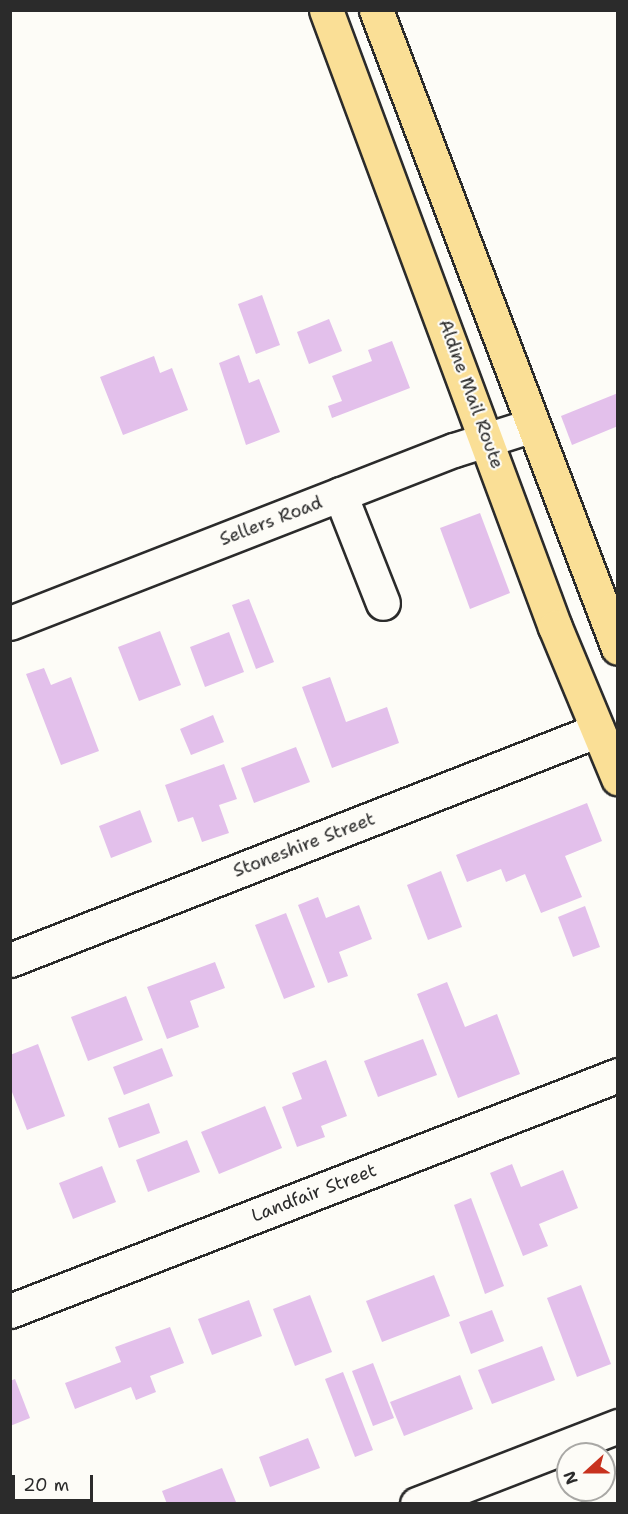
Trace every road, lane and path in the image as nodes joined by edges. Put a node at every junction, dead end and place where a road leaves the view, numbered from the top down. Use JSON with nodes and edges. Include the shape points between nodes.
{"nodes":[{"id":1,"x":326,"y":10,"type":"edge"},
{"id":2,"x":376,"y":10,"type":"edge"},
{"id":3,"x":533,"y":425,"type":"junction"},
{"id":4,"x":489,"y":439,"type":"junction"},
{"id":5,"x":340,"y":494,"type":"junction"},
{"id":6,"x":383,"y":603,"type":"dead end"},
{"id":7,"x":611,"y":616,"type":"edge"},
{"id":8,"x":10,"y":623,"type":"edge"},
{"id":9,"x":618,"y":648,"type":"edge"},
{"id":10,"x":598,"y":730,"type":"junction"},
{"id":11,"x":618,"y":778,"type":"edge"},
{"id":12,"x":10,"y":960,"type":"edge"},
{"id":13,"x":618,"y":1075,"type":"edge"},
{"id":14,"x":10,"y":1311,"type":"edge"},
{"id":15,"x":618,"y":1426,"type":"edge"},
{"id":16,"x":417,"y":1503,"type":"edge"}],
"edges":[{"from":1,"to":4,"type":"main road","name":"Aldine Mail Route"},
{"from":2,"to":3,"type":"main road"},
{"from":3,"to":4,"type":"street","name":"Sellers Road"},
{"from":3,"to":7,"type":"main road"},
{"from":4,"to":5,"type":"street","name":"Sellers Road"},
{"from":4,"to":10,"type":"main road","name":"Aldine Mail Route"},
{"from":5,"to":6,"type":"street"},
{"from":5,"to":8,"type":"street","name":"Sellers Road"},
{"from":7,"to":9,"type":"main road"},
{"from":10,"to":11,"type":"main road","name":"Aldine Mail Route"},
{"from":10,"to":12,"type":"street","name":"Stoneshire Street"},
{"from":13,"to":14,"type":"street","name":"Landfair Street"},
{"from":15,"to":16,"type":"street"}]}
